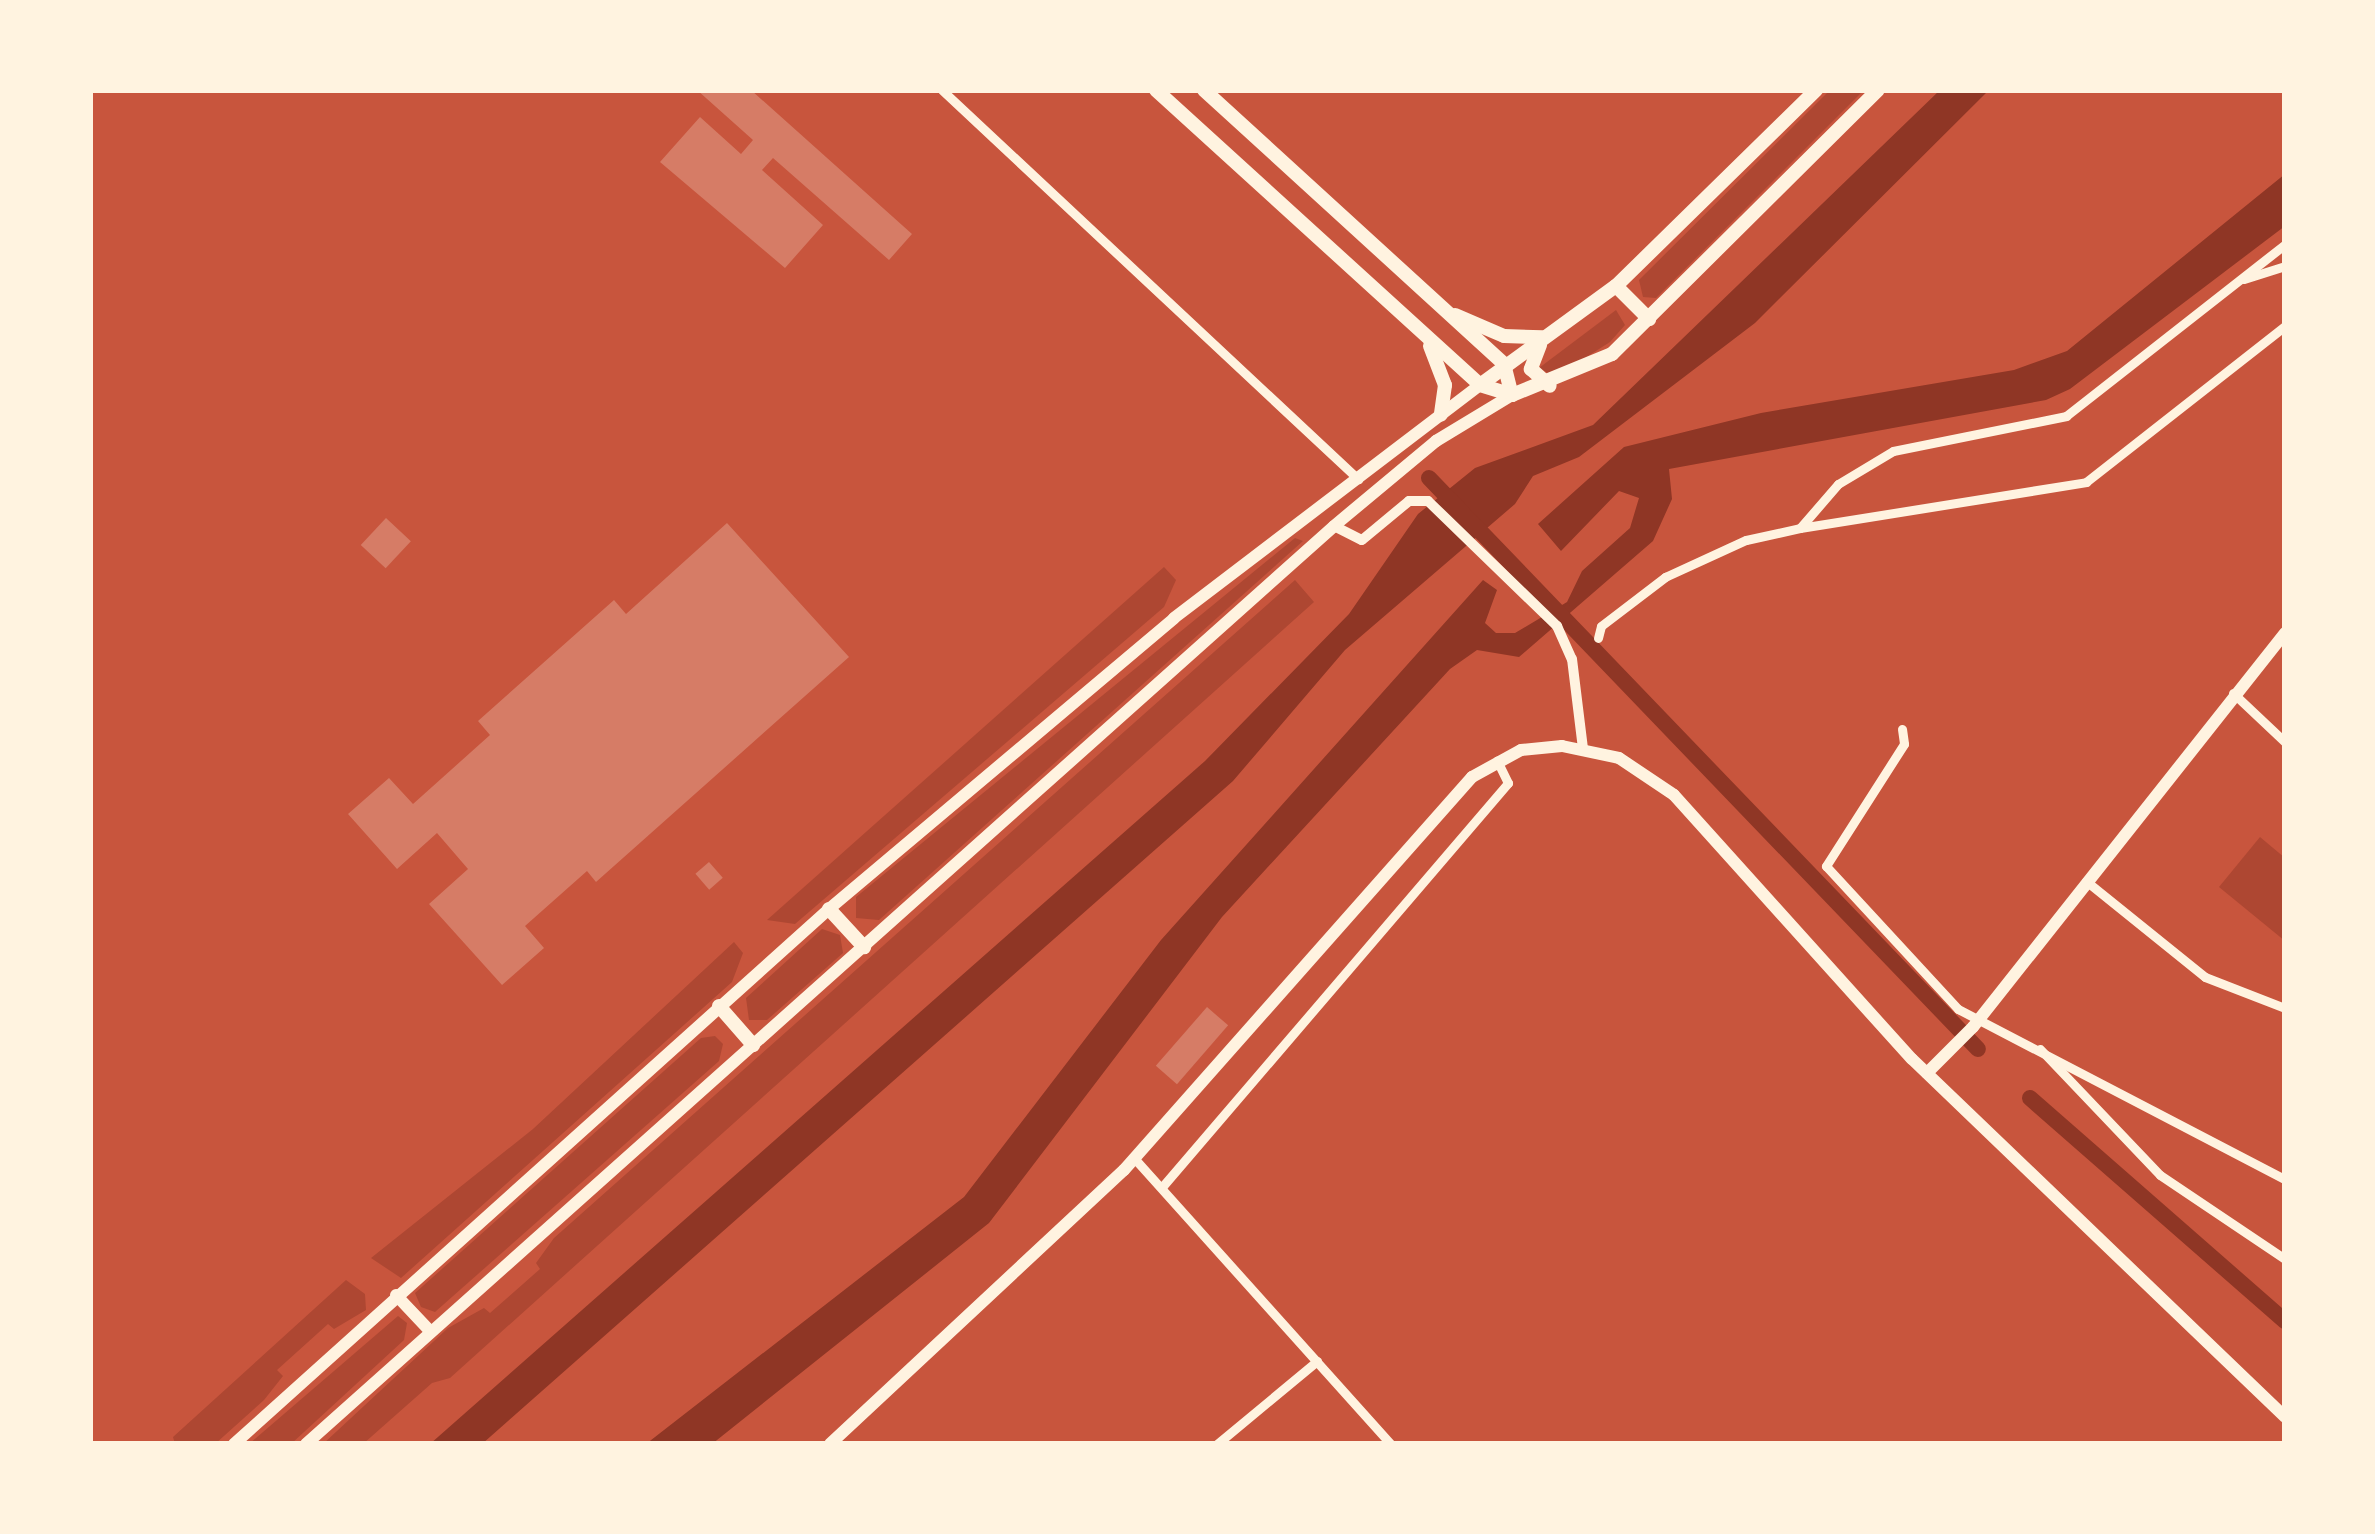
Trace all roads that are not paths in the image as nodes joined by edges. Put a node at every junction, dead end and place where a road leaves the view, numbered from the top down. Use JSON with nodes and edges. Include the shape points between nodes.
{"nodes":[{"id":1,"x":942,"y":90,"type":"edge"},
{"id":2,"x":1156,"y":90,"type":"edge"},
{"id":3,"x":1204,"y":90,"type":"edge"},
{"id":4,"x":1816,"y":90,"type":"edge"},
{"id":5,"x":1878,"y":90,"type":"edge"},
{"id":6,"x":2285,"y":244,"type":"edge"},
{"id":7,"x":2285,"y":266,"type":"edge"},
{"id":8,"x":2235,"y":282,"type":"junction"},
{"id":9,"x":1616,"y":286,"type":"junction"},
{"id":10,"x":1443,"y":309,"type":"junction"},
{"id":11,"x":1649,"y":319,"type":"junction"},
{"id":12,"x":2285,"y":326,"type":"edge"},
{"id":13,"x":1421,"y":331,"type":"junction"},
{"id":14,"x":1547,"y":337,"type":"junction"},
{"id":15,"x":1504,"y":364,"type":"junction"},
{"id":16,"x":1480,"y":385,"type":"junction"},
{"id":17,"x":1550,"y":386,"type":"junction"},
{"id":18,"x":1512,"y":394,"type":"junction"},
{"id":19,"x":1441,"y":415,"type":"junction"},
{"id":20,"x":1358,"y":479,"type":"junction"},
{"id":21,"x":1334,"y":526,"type":"junction"},
{"id":22,"x":1800,"y":528,"type":"junction"},
{"id":23,"x":2285,"y":633,"type":"edge"},
{"id":24,"x":1598,"y":638,"type":"dead end"},
{"id":25,"x":2233,"y":693,"type":"junction"},
{"id":26,"x":1902,"y":729,"type":"dead end"},
{"id":27,"x":2285,"y":742,"type":"edge"},
{"id":28,"x":1583,"y":748,"type":"junction"},
{"id":29,"x":1497,"y":760,"type":"junction"},
{"id":30,"x":2084,"y":879,"type":"junction"},
{"id":31,"x":829,"y":909,"type":"junction"},
{"id":32,"x":864,"y":947,"type":"junction"},
{"id":33,"x":719,"y":1006,"type":"junction"},
{"id":34,"x":2285,"y":1008,"type":"edge"},
{"id":35,"x":1976,"y":1023,"type":"junction"},
{"id":36,"x":753,"y":1045,"type":"junction"},
{"id":37,"x":2036,"y":1045,"type":"junction"},
{"id":38,"x":1927,"y":1073,"type":"junction"},
{"id":39,"x":1134,"y":1158,"type":"junction"},
{"id":40,"x":2285,"y":1179,"type":"edge"},
{"id":41,"x":1162,"y":1187,"type":"junction"},
{"id":42,"x":2285,"y":1259,"type":"edge"},
{"id":43,"x":396,"y":1295,"type":"junction"},
{"id":44,"x":430,"y":1331,"type":"junction"},
{"id":45,"x":1317,"y":1361,"type":"junction"},
{"id":46,"x":2285,"y":1417,"type":"edge"},
{"id":47,"x":234,"y":1444,"type":"edge"},
{"id":48,"x":306,"y":1444,"type":"edge"},
{"id":49,"x":830,"y":1444,"type":"edge"},
{"id":50,"x":1217,"y":1444,"type":"edge"},
{"id":51,"x":1391,"y":1444,"type":"edge"}],
"edges":[{"from":1,"to":20,"type":"street"},
{"from":2,"to":13,"type":"main road"},
{"from":3,"to":10,"type":"main road"},
{"from":4,"to":9,"type":"main road"},
{"from":5,"to":11,"type":"main road"},
{"from":6,"to":8,"type":"street"},
{"from":7,"to":8,"type":"street"},
{"from":8,"to":22,"type":"street","via":[[2066,416],[1893,451],[1838,484]]},
{"from":9,"to":11,"type":"main road"},
{"from":9,"to":14,"type":"main road"},
{"from":10,"to":14,"type":"main road","via":[[1504,336]]},
{"from":10,"to":15,"type":"main road"},
{"from":11,"to":17,"type":"main road","via":[[1601,362]]},
{"from":12,"to":22,"type":"street","via":[[2086,482]]},
{"from":13,"to":16,"type":"main road"},
{"from":13,"to":19,"type":"main road","via":[[1442,371]]},
{"from":14,"to":15,"type":"main road"},
{"from":14,"to":17,"type":"main road","via":[[1531,370]]},
{"from":15,"to":16,"type":"main road"},
{"from":15,"to":18,"type":"main road"},
{"from":16,"to":18,"type":"main road"},
{"from":16,"to":19,"type":"main road"},
{"from":17,"to":18,"type":"main road"},
{"from":18,"to":21,"type":"main road","via":[[1436,440]]},
{"from":19,"to":20,"type":"main road"},
{"from":20,"to":31,"type":"main road","via":[[1174,619]]},
{"from":21,"to":28,"type":"street","via":[[1362,540],[1408,501],[1428,501],[1558,626],[1572,659]]},
{"from":21,"to":32,"type":"main road"},
{"from":22,"to":24,"type":"street","via":[[1696,560],[1621,610]]},
{"from":23,"to":25,"type":"main road"},
{"from":25,"to":27,"type":"street"},
{"from":25,"to":30,"type":"main road"},
{"from":26,"to":35,"type":"street","via":[[1904,744],[1826,866]]},
{"from":28,"to":29,"type":"main road","via":[[1540,747]]},
{"from":28,"to":38,"type":"main road","via":[[1635,766],[1674,795]]},
{"from":29,"to":39,"type":"main road","via":[[1453,796]]},
{"from":29,"to":41,"type":"street","via":[[1508,783]]},
{"from":30,"to":34,"type":"street","via":[[2204,976]]},
{"from":30,"to":35,"type":"main road"},
{"from":31,"to":32,"type":"main road"},
{"from":31,"to":33,"type":"main road"},
{"from":32,"to":36,"type":"main road"},
{"from":33,"to":36,"type":"main road"},
{"from":33,"to":43,"type":"main road"},
{"from":35,"to":37,"type":"street"},
{"from":35,"to":38,"type":"main road"},
{"from":36,"to":44,"type":"main road"},
{"from":37,"to":40,"type":"street"},
{"from":37,"to":42,"type":"street","via":[[2160,1174]]},
{"from":38,"to":46,"type":"main road"},
{"from":39,"to":41,"type":"street"},
{"from":39,"to":49,"type":"main road"},
{"from":41,"to":45,"type":"street"},
{"from":43,"to":44,"type":"main road"},
{"from":43,"to":47,"type":"main road"},
{"from":44,"to":48,"type":"main road"},
{"from":45,"to":50,"type":"street"},
{"from":45,"to":51,"type":"street"}]}
